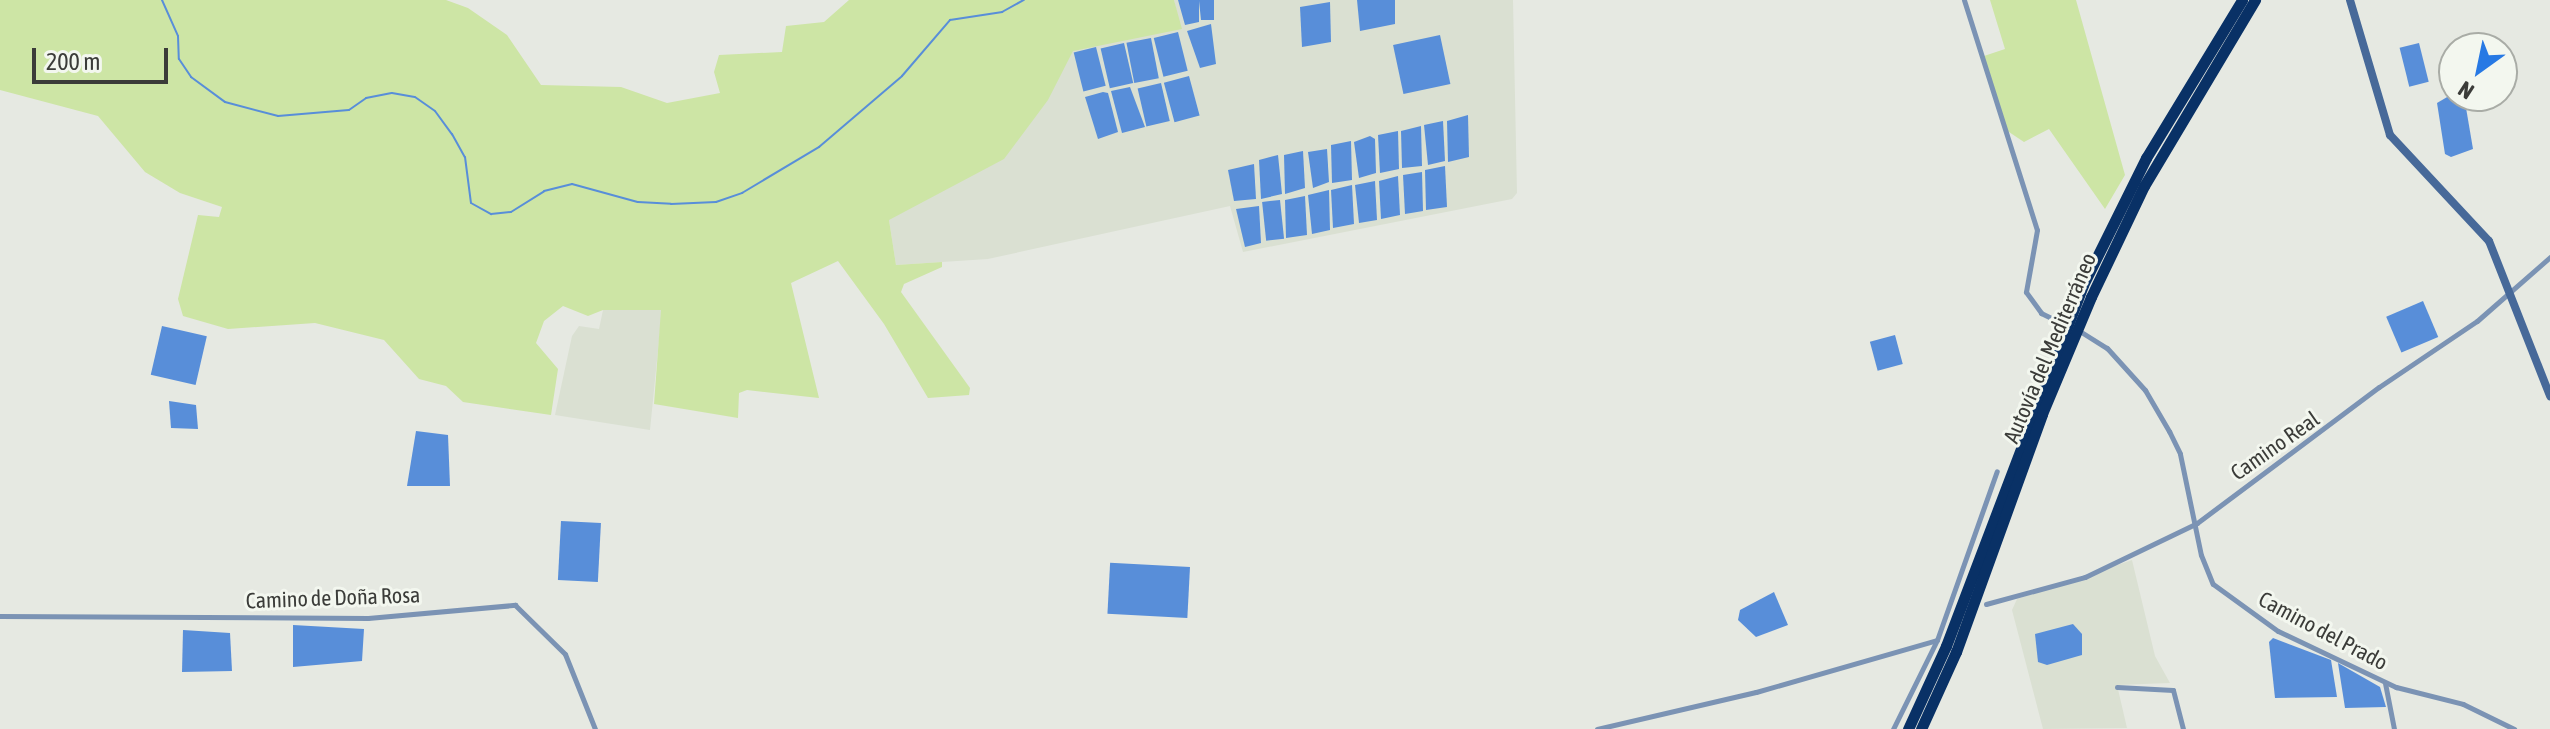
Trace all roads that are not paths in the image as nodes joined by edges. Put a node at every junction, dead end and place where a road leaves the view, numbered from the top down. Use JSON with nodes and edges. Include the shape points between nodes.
{"nodes":[{"id":1,"x":1964,"y":0,"type":"edge"},
{"id":2,"x":2242,"y":0,"type":"edge"},
{"id":3,"x":2255,"y":0,"type":"edge"},
{"id":4,"x":2350,"y":0,"type":"edge"},
{"id":5,"x":2550,"y":257,"type":"edge"},
{"id":6,"x":2513,"y":292,"type":"junction"},
{"id":7,"x":2550,"y":396,"type":"edge"},
{"id":8,"x":1997,"y":471,"type":"dead end"},
{"id":9,"x":2197,"y":523,"type":"junction"},
{"id":10,"x":1986,"y":604,"type":"dead end"},
{"id":11,"x":0,"y":616,"type":"edge"},
{"id":12,"x":1937,"y":640,"type":"junction"},
{"id":13,"x":2385,"y":682,"type":"junction"},
{"id":14,"x":2117,"y":687,"type":"dead end"},
{"id":15,"x":595,"y":729,"type":"edge"},
{"id":16,"x":1597,"y":729,"type":"edge"},
{"id":17,"x":1893,"y":729,"type":"edge"},
{"id":18,"x":1908,"y":729,"type":"edge"},
{"id":19,"x":1921,"y":729,"type":"edge"},
{"id":20,"x":2183,"y":729,"type":"edge"},
{"id":21,"x":2394,"y":729,"type":"edge"},
{"id":22,"x":2514,"y":729,"type":"edge"}],
"edges":[{"from":1,"to":9,"type":"street","name":"Camino del Prado","via":[[2037,230],[2026,292],[2034,307],[2051,319],[2092,336],[2145,390],[2169,431]]},
{"from":2,"to":18,"type":"highway","name":"Autovía del Mediterráneo","via":[[2146,158],[2083,285],[1946,646]]},
{"from":3,"to":19,"type":"highway","name":"Autovía del Mediterráneo","via":[[2170,139],[2103,271]]},
{"from":4,"to":6,"type":"main road","via":[[2390,135],[2489,241]]},
{"from":5,"to":6,"type":"street","name":"Camino Real"},
{"from":6,"to":7,"type":"main road"},
{"from":6,"to":9,"type":"street","name":"Camino Real"},
{"from":8,"to":12,"type":"street"},
{"from":9,"to":10,"type":"street","name":"Camino Real","via":[[2085,577]]},
{"from":9,"to":13,"type":"street","name":"Camino del Prado","via":[[2209,578],[2221,591],[2278,631]]},
{"from":11,"to":15,"type":"street","name":"Camino de Doña Rosa","via":[[368,618],[515,605],[565,654]]},
{"from":12,"to":16,"type":"street","via":[[1756,692]]},
{"from":12,"to":17,"type":"street"},
{"from":13,"to":21,"type":"street"},
{"from":13,"to":22,"type":"street","name":"Camino del Prado","via":[[2463,704]]},
{"from":14,"to":20,"type":"street","via":[[2173,690]]}]}
